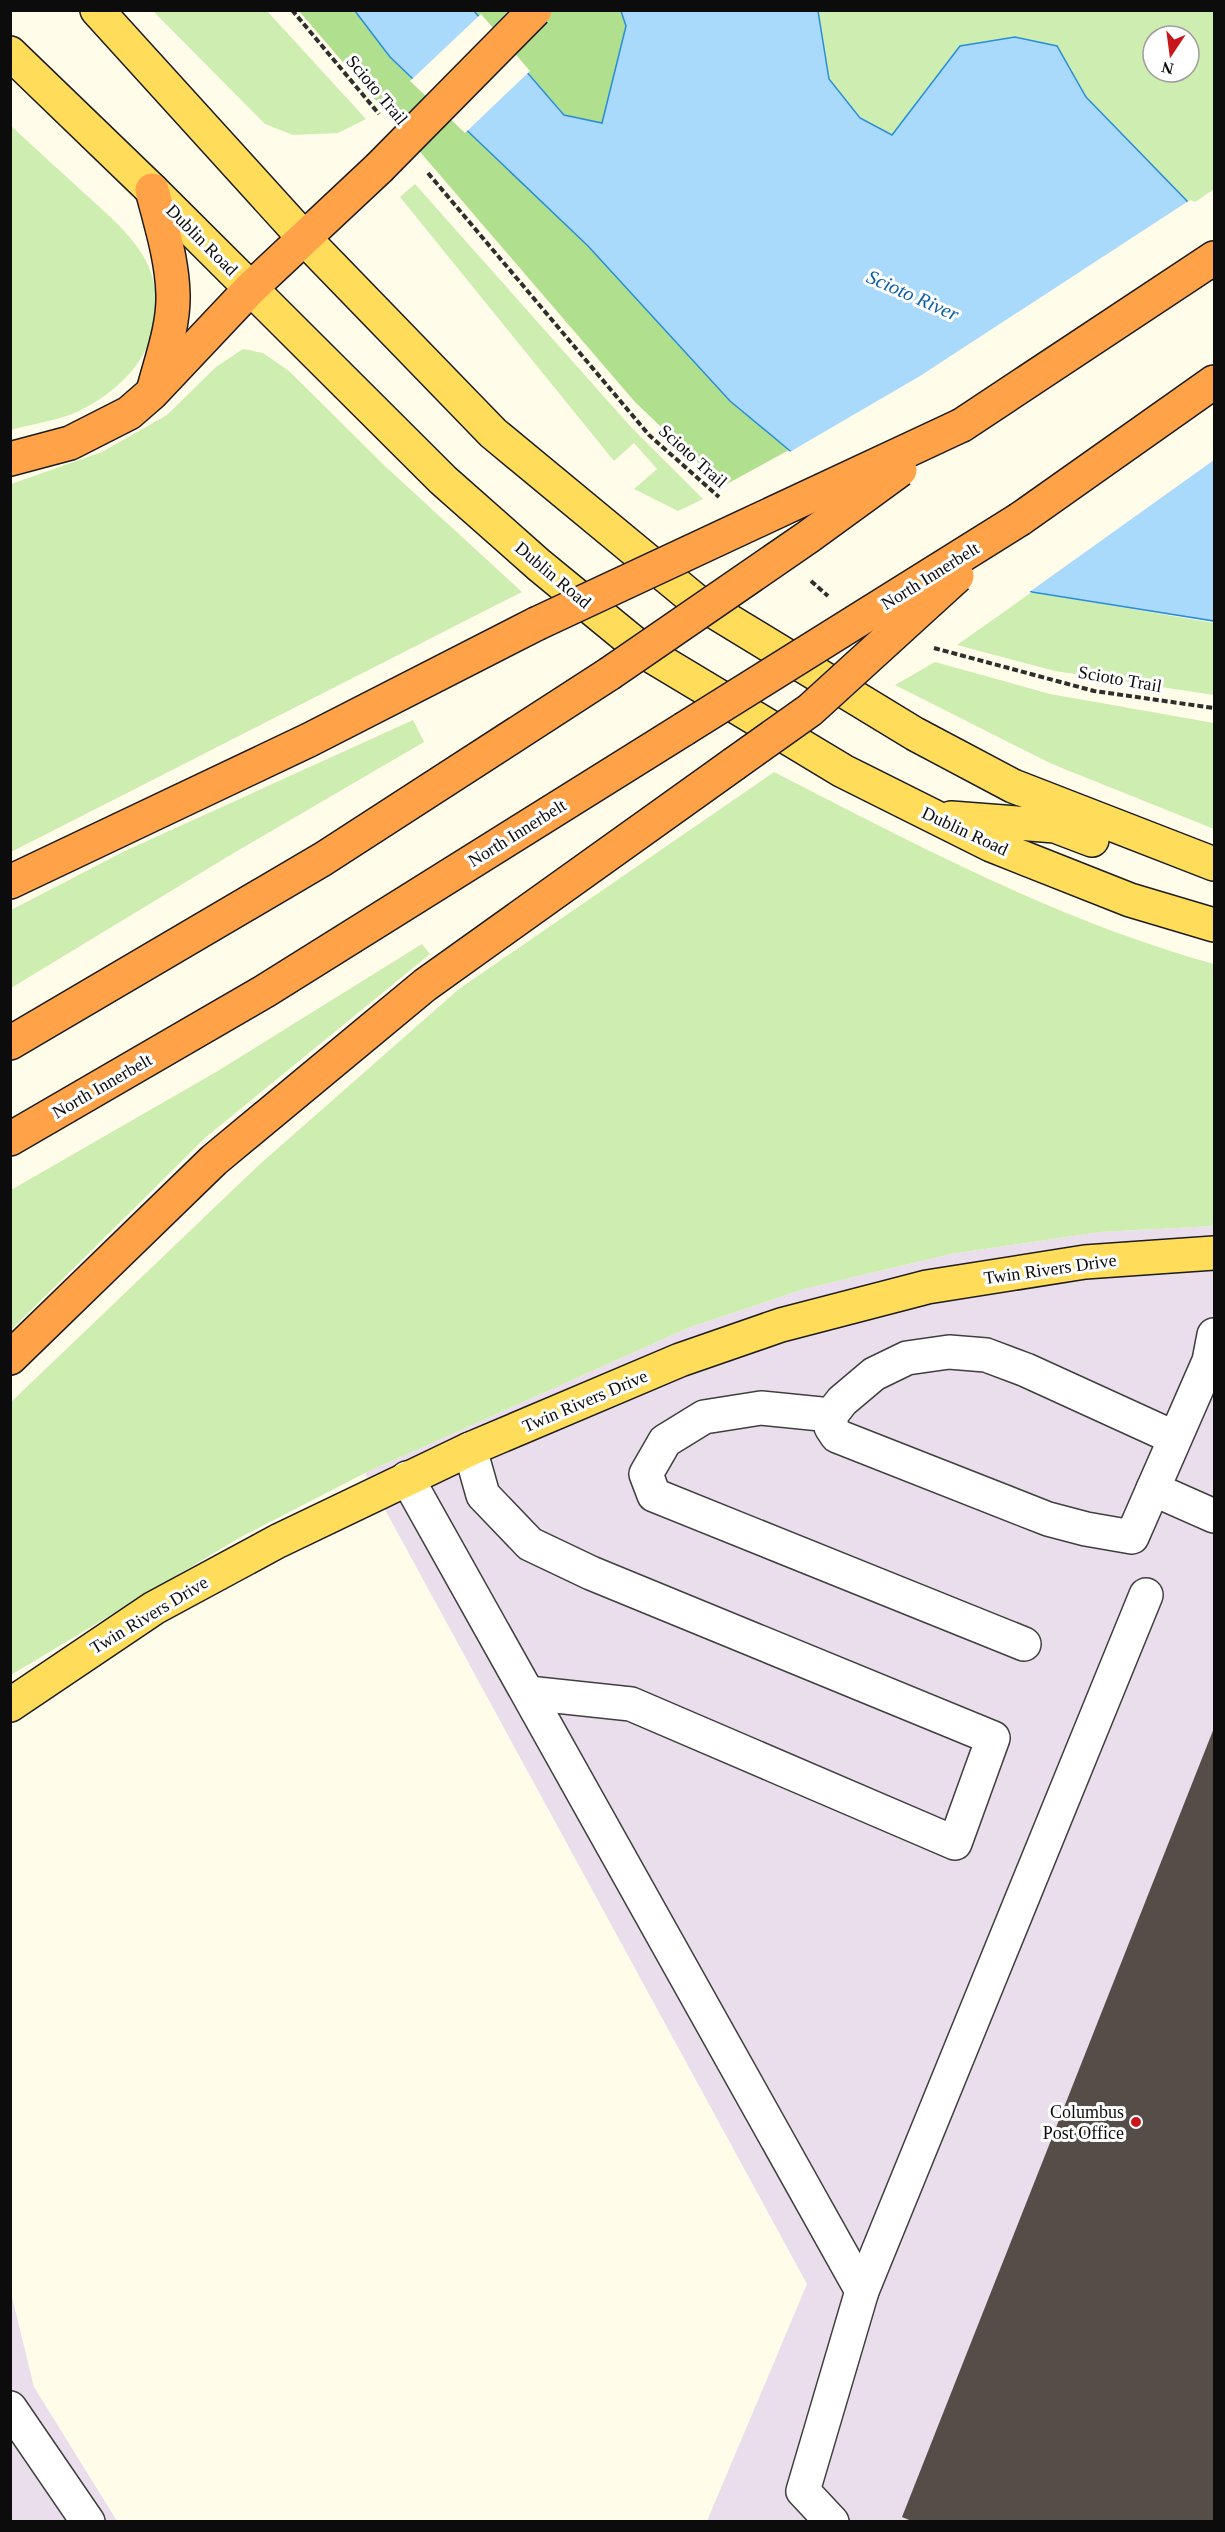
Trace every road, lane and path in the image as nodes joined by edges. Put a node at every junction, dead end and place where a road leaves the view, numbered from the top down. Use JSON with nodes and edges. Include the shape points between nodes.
{"nodes":[{"id":1,"x":97,"y":10,"type":"edge"},
{"id":2,"x":292,"y":10,"type":"edge"},
{"id":3,"x":535,"y":10,"type":"edge"},
{"id":4,"x":10,"y":53,"type":"edge"},
{"id":5,"x":386,"y":122,"type":"dead end"},
{"id":6,"x":424,"y":168,"type":"dead end"},
{"id":7,"x":152,"y":190,"type":"junction"},
{"id":8,"x":304,"y":239,"type":"junction"},
{"id":9,"x":1215,"y":258,"type":"edge"},
{"id":10,"x":251,"y":288,"type":"junction"},
{"id":11,"x":1215,"y":382,"type":"edge"},
{"id":12,"x":152,"y":393,"type":"junction"},
{"id":13,"x":962,"y":425,"type":"junction"},
{"id":14,"x":10,"y":459,"type":"edge"},
{"id":15,"x":727,"y":505,"type":"dead end"},
{"id":16,"x":1020,"y":519,"type":"junction"},
{"id":17,"x":804,"y":574,"type":"dead end"},
{"id":18,"x":830,"y":598,"type":"dead end"},
{"id":19,"x":933,"y":647,"type":"dead end"},
{"id":20,"x":1215,"y":708,"type":"edge"},
{"id":21,"x":935,"y":817,"type":"junction"},
{"id":22,"x":1215,"y":864,"type":"edge"},
{"id":23,"x":10,"y":882,"type":"edge"},
{"id":24,"x":1215,"y":886,"type":"edge"},
{"id":25,"x":1215,"y":925,"type":"edge"},
{"id":26,"x":10,"y":1043,"type":"edge"},
{"id":27,"x":10,"y":1139,"type":"edge"},
{"id":28,"x":1215,"y":1253,"type":"edge"},
{"id":29,"x":1213,"y":1354,"type":"edge"},
{"id":30,"x":10,"y":1358,"type":"edge"},
{"id":31,"x":831,"y":1415,"type":"junction"},
{"id":32,"x":1176,"y":1438,"type":"junction"},
{"id":33,"x":470,"y":1449,"type":"junction"},
{"id":34,"x":407,"y":1478,"type":"junction"},
{"id":35,"x":1153,"y":1489,"type":"junction"},
{"id":36,"x":1215,"y":1516,"type":"edge"},
{"id":37,"x":1146,"y":1595,"type":"dead end"},
{"id":38,"x":1024,"y":1644,"type":"dead end"},
{"id":39,"x":528,"y":1693,"type":"junction"},
{"id":40,"x":10,"y":1705,"type":"edge"},
{"id":41,"x":862,"y":2291,"type":"junction"},
{"id":42,"x":10,"y":2408,"type":"edge"},
{"id":43,"x":88,"y":2522,"type":"edge"},
{"id":44,"x":832,"y":2522,"type":"edge"}],
"edges":[{"from":1,"to":8,"type":"main road"},
{"from":2,"to":5,"type":"path","name":"Scioto Trail"},
{"from":3,"to":8,"type":"highway","bridge":true},
{"from":4,"to":7,"type":"main road","name":"Dublin Road"},
{"from":6,"to":15,"type":"path","name":"Scioto Trail","via":[[649,435]]},
{"from":7,"to":10,"type":"main road","name":"Dublin Road"},
{"from":7,"to":12,"type":"highway","via":[[174,296]]},
{"from":8,"to":10,"type":"highway"},
{"from":8,"to":22,"type":"main road","via":[[493,433],[695,600],[915,734],[1013,786]]},
{"from":9,"to":13,"type":"highway"},
{"from":10,"to":12,"type":"highway"},
{"from":10,"to":21,"type":"main road","name":"Dublin Road","via":[[443,480],[645,652],[843,771]]},
{"from":11,"to":16,"type":"highway"},
{"from":12,"to":14,"type":"highway","via":[[129,413],[70,443]]},
{"from":13,"to":23,"type":"highway","bridge":true,"via":[[536,624],[309,740]]},
{"from":13,"to":26,"type":"highway","bridge":true,"via":[[609,674],[323,859]]},
{"from":16,"to":27,"type":"highway","name":"North Innerbelt","bridge":true,"via":[[265,991]]},
{"from":16,"to":30,"type":"highway","bridge":true,"via":[[810,710],[425,984],[214,1160]]},
{"from":17,"to":18,"type":"path"},
{"from":19,"to":20,"type":"path","name":"Scioto Trail","via":[[1094,691]]},
{"from":21,"to":24,"type":"main road","via":[[1055,826]]},
{"from":21,"to":25,"type":"main road","name":"Dublin Road","via":[[991,845],[1130,900]]},
{"from":28,"to":33,"type":"main road","name":"Twin Rivers Drive","via":[[1084,1262],[927,1287],[781,1325],[680,1360]]},
{"from":29,"to":32,"type":"lane"},
{"from":31,"to":32,"type":"lane","via":[[873,1374],[907,1358],[949,1352],[986,1355],[1026,1370]]},
{"from":31,"to":35,"type":"lane","via":[[831,1427],[837,1436],[1047,1519],[1086,1529],[1132,1537]]},
{"from":31,"to":38,"type":"lane","via":[[761,1408],[704,1417],[665,1441],[646,1474],[654,1496]]},
{"from":32,"to":35,"type":"lane"},
{"from":33,"to":34,"type":"main road","name":"Twin Rivers Drive"},
{"from":33,"to":39,"type":"lane","via":[[483,1495],[530,1544],[591,1573],[993,1738],[955,1844],[631,1704]]},
{"from":34,"to":39,"type":"lane"},
{"from":34,"to":40,"type":"main road","name":"Twin Rivers Drive","via":[[154,1608]]},
{"from":35,"to":36,"type":"lane"},
{"from":37,"to":41,"type":"lane"},
{"from":39,"to":41,"type":"lane"},
{"from":41,"to":44,"type":"lane","via":[[803,2491]]},
{"from":42,"to":43,"type":"lane"}]}
